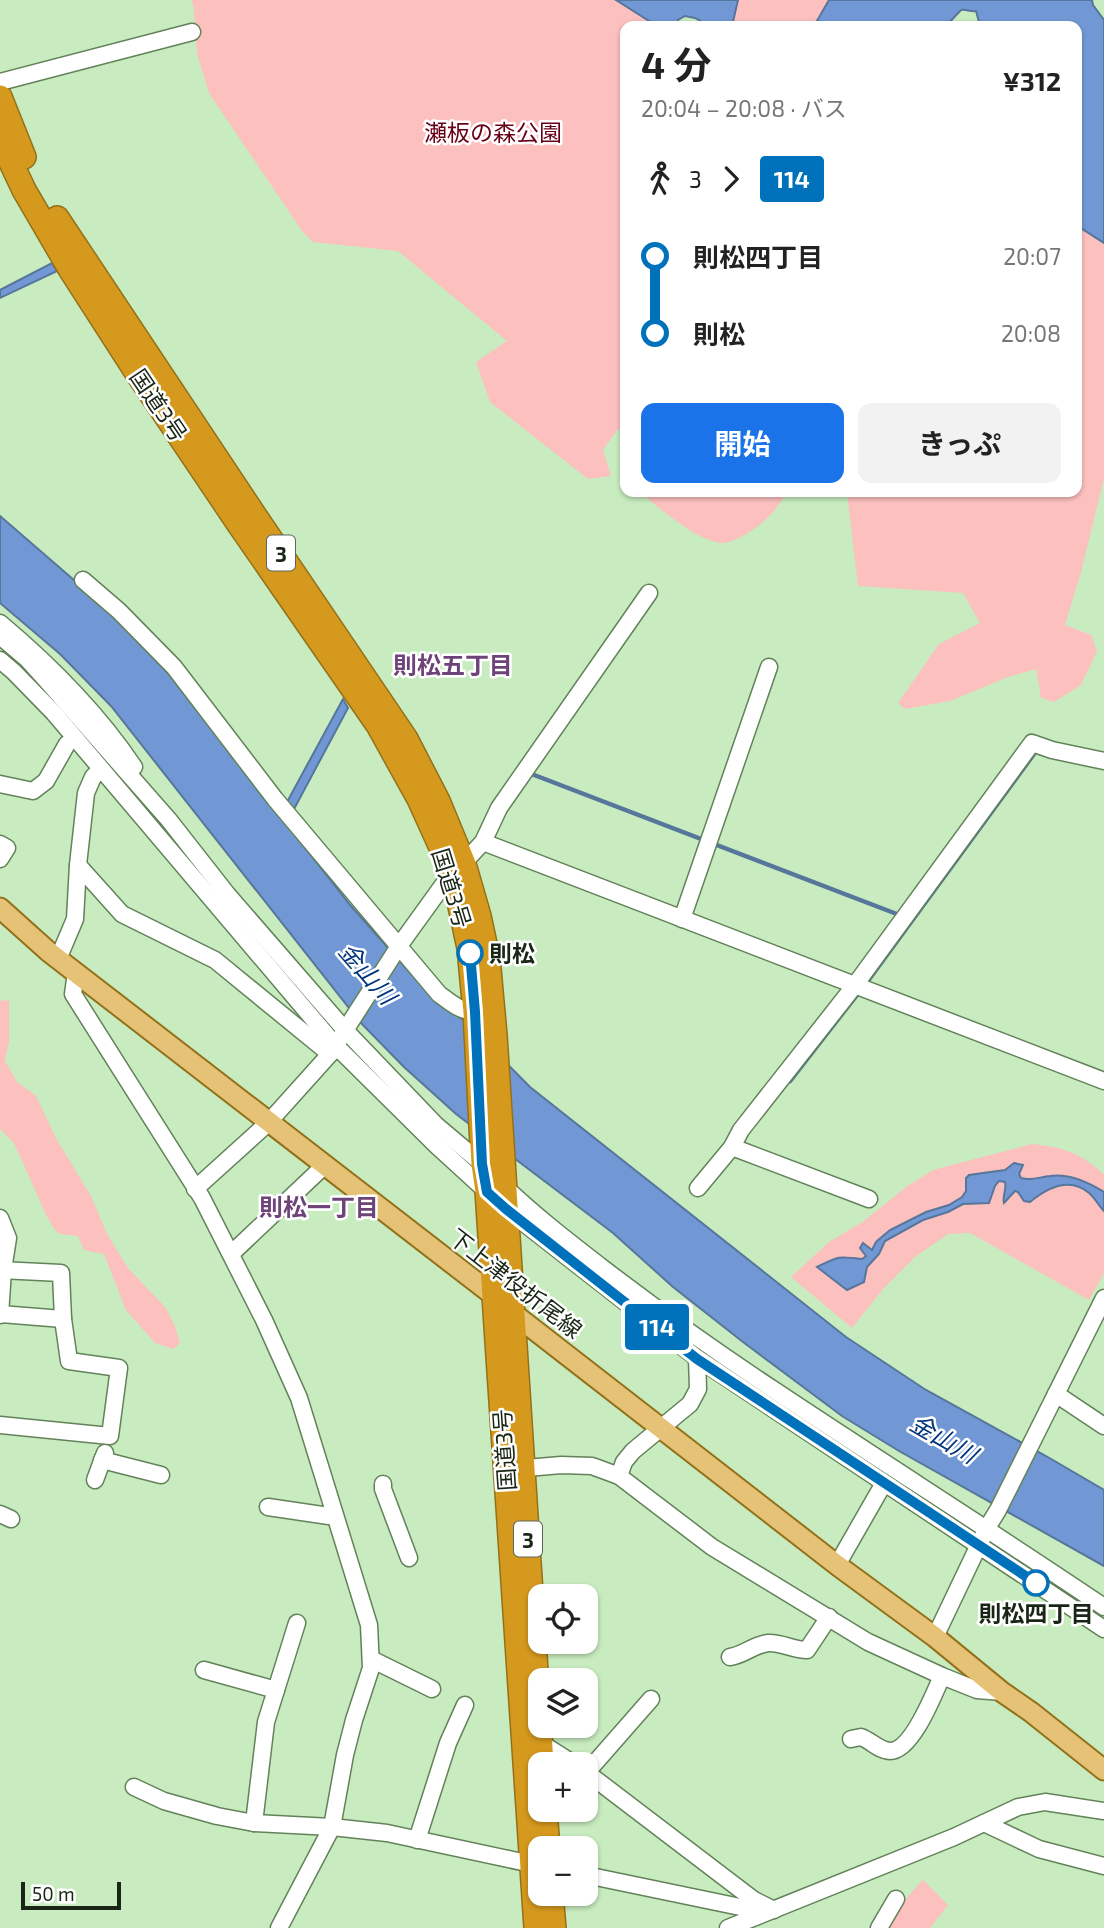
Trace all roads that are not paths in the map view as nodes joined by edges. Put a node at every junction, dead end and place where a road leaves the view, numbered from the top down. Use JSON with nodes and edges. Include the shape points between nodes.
{"nodes":[{"id":1,"x":192,"y":32,"type":"dead end"},
{"id":2,"x":0,"y":82,"type":"edge"},
{"id":3,"x":0,"y":97,"type":"edge"},
{"id":4,"x":0,"y":139,"type":"edge"},
{"id":5,"x":83,"y":580,"type":"dead end"},
{"id":6,"x":649,"y":593,"type":"dead end"},
{"id":7,"x":0,"y":623,"type":"edge"},
{"id":8,"x":0,"y":636,"type":"edge"},
{"id":9,"x":0,"y":660,"type":"edge"},
{"id":10,"x":769,"y":667,"type":"dead end"},
{"id":11,"x":7,"y":673,"type":"edge"},
{"id":12,"x":67,"y":744,"type":"junction"},
{"id":13,"x":1104,"y":761,"type":"edge"},
{"id":14,"x":97,"y":773,"type":"junction"},
{"id":15,"x":0,"y":784,"type":"edge"},
{"id":16,"x":169,"y":820,"type":"junction"},
{"id":17,"x":483,"y":842,"type":"junction"},
{"id":18,"x":0,"y":844,"type":"edge"},
{"id":19,"x":0,"y":859,"type":"edge"},
{"id":20,"x":78,"y":865,"type":"junction"},
{"id":21,"x":458,"y":869,"type":"junction"},
{"id":22,"x":0,"y":908,"type":"edge"},
{"id":23,"x":682,"y":919,"type":"junction"},
{"id":24,"x":399,"y":946,"type":"junction"},
{"id":25,"x":58,"y":959,"type":"junction"},
{"id":26,"x":76,"y":972,"type":"junction"},
{"id":27,"x":855,"y":985,"type":"junction"},
{"id":28,"x":475,"y":1015,"type":"junction"},
{"id":29,"x":345,"y":1030,"type":"junction"},
{"id":30,"x":333,"y":1050,"type":"junction"},
{"id":31,"x":1104,"y":1081,"type":"edge"},
{"id":32,"x":268,"y":1123,"type":"junction"},
{"id":33,"x":732,"y":1147,"type":"junction"},
{"id":34,"x":492,"y":1159,"type":"junction"},
{"id":35,"x":325,"y":1166,"type":"junction"},
{"id":36,"x":698,"y":1188,"type":"dead end"},
{"id":37,"x":195,"y":1189,"type":"junction"},
{"id":38,"x":499,"y":1196,"type":"junction"},
{"id":39,"x":869,"y":1199,"type":"dead end"},
{"id":40,"x":0,"y":1218,"type":"edge"},
{"id":41,"x":231,"y":1254,"type":"junction"},
{"id":42,"x":1,"y":1270,"type":"edge"},
{"id":43,"x":493,"y":1295,"type":"junction"},
{"id":44,"x":1104,"y":1298,"type":"edge"},
{"id":45,"x":514,"y":1314,"type":"junction"},
{"id":46,"x":0,"y":1315,"type":"edge"},
{"id":47,"x":63,"y":1319,"type":"junction"},
{"id":48,"x":697,"y":1359,"type":"junction"},
{"id":49,"x":1056,"y":1394,"type":"junction"},
{"id":50,"x":0,"y":1425,"type":"edge"},
{"id":51,"x":1104,"y":1426,"type":"edge"},
{"id":52,"x":660,"y":1429,"type":"junction"},
{"id":53,"x":110,"y":1436,"type":"junction"},
{"id":54,"x":102,"y":1460,"type":"junction"},
{"id":55,"x":515,"y":1469,"type":"junction"},
{"id":56,"x":161,"y":1475,"type":"dead end"},
{"id":57,"x":619,"y":1476,"type":"junction"},
{"id":58,"x":95,"y":1480,"type":"dead end"},
{"id":59,"x":884,"y":1483,"type":"junction"},
{"id":60,"x":383,"y":1484,"type":"dead end"},
{"id":61,"x":268,"y":1507,"type":"dead end"},
{"id":62,"x":329,"y":1516,"type":"dead end"},
{"id":63,"x":987,"y":1528,"type":"junction"},
{"id":64,"x":979,"y":1546,"type":"junction"},
{"id":65,"x":409,"y":1558,"type":"dead end"},
{"id":66,"x":837,"y":1566,"type":"junction"},
{"id":67,"x":1104,"y":1607,"type":"edge"},
{"id":68,"x":829,"y":1617,"type":"junction"},
{"id":69,"x":297,"y":1623,"type":"dead end"},
{"id":70,"x":1104,"y":1629,"type":"edge"},
{"id":71,"x":935,"y":1637,"type":"junction"},
{"id":72,"x":730,"y":1657,"type":"dead end"},
{"id":73,"x":371,"y":1659,"type":"junction"},
{"id":74,"x":204,"y":1670,"type":"dead end"},
{"id":75,"x":942,"y":1676,"type":"junction"},
{"id":76,"x":432,"y":1689,"type":"dead end"},
{"id":77,"x":276,"y":1690,"type":"junction"},
{"id":78,"x":1002,"y":1692,"type":"junction"},
{"id":79,"x":651,"y":1699,"type":"dead end"},
{"id":80,"x":465,"y":1705,"type":"dead end"},
{"id":81,"x":851,"y":1739,"type":"dead end"},
{"id":82,"x":541,"y":1752,"type":"edge"},
{"id":83,"x":598,"y":1759,"type":"edge"},
{"id":84,"x":1104,"y":1770,"type":"edge"},
{"id":85,"x":598,"y":1780,"type":"edge"},
{"id":86,"x":134,"y":1787,"type":"dead end"},
{"id":87,"x":1104,"y":1811,"type":"edge"},
{"id":88,"x":254,"y":1823,"type":"junction"},
{"id":89,"x":984,"y":1823,"type":"junction"},
{"id":90,"x":332,"y":1827,"type":"junction"},
{"id":91,"x":534,"y":1836,"type":"edge"},
{"id":92,"x":416,"y":1840,"type":"junction"},
{"id":93,"x":528,"y":1864,"type":"edge"},
{"id":94,"x":1104,"y":1866,"type":"edge"},
{"id":95,"x":598,"y":1877,"type":"edge"},
{"id":96,"x":896,"y":1899,"type":"dead end"},
{"id":97,"x":536,"y":1906,"type":"edge"},
{"id":98,"x":552,"y":1906,"type":"edge"},
{"id":99,"x":774,"y":1910,"type":"junction"},
{"id":100,"x":755,"y":1917,"type":"junction"},
{"id":101,"x":279,"y":1928,"type":"edge"},
{"id":102,"x":536,"y":1928,"type":"edge"},
{"id":103,"x":554,"y":1928,"type":"edge"},
{"id":104,"x":728,"y":1928,"type":"edge"},
{"id":105,"x":879,"y":1928,"type":"edge"}],
"edges":[{"from":1,"to":2,"type":"street"},
{"from":3,"to":21,"type":"highway","name":"国道3号","number":"3","via":[[31,172],[74,244],[406,739],[438,801]]},
{"from":4,"to":21,"type":"highway","name":"国道3号","number":"3","via":[[70,269],[378,725]]},
{"from":5,"to":24,"type":"street","via":[[174,667],[275,799]]},
{"from":6,"to":17,"type":"street","via":[[499,808]]},
{"from":7,"to":16,"type":"street","via":[[58,675],[116,741]]},
{"from":8,"to":16,"type":"street","via":[[27,659]]},
{"from":9,"to":11,"type":"street"},
{"from":10,"to":23,"type":"street"},
{"from":11,"to":12,"type":"street"},
{"from":11,"to":14,"type":"street","via":[[54,713]]},
{"from":12,"to":14,"type":"street"},
{"from":12,"to":15,"type":"street","via":[[46,781],[33,791]]},
{"from":13,"to":27,"type":"street","via":[[1032,743]]},
{"from":14,"to":20,"type":"street","via":[[86,793]]},
{"from":14,"to":30,"type":"street"},
{"from":16,"to":29,"type":"street"},
{"from":17,"to":21,"type":"street"},
{"from":17,"to":23,"type":"street"},
{"from":18,"to":19,"type":"street","via":[[7,848]]},
{"from":20,"to":25,"type":"street","via":[[75,919]]},
{"from":20,"to":30,"type":"street","via":[[122,914],[215,960]]},
{"from":21,"to":24,"type":"street"},
{"from":21,"to":28,"type":"highway","name":"国道3号","number":"3"},
{"from":21,"to":34,"type":"highway","name":"国道3号","number":"3","via":[[479,916],[488,958],[495,1035]]},
{"from":22,"to":25,"type":"main road","name":"下上津役折尾線"},
{"from":23,"to":27,"type":"street"},
{"from":24,"to":28,"type":"street","via":[[446,999]]},
{"from":24,"to":29,"type":"street"},
{"from":25,"to":26,"type":"main road","name":"下上津役折尾線"},
{"from":26,"to":32,"type":"main road","name":"下上津役折尾線"},
{"from":26,"to":37,"type":"street","via":[[74,994]]},
{"from":27,"to":31,"type":"street"},
{"from":27,"to":33,"type":"street"},
{"from":28,"to":34,"type":"highway","name":"国道3号","number":"3","via":[[482,1139]]},
{"from":29,"to":30,"type":"street"},
{"from":29,"to":34,"type":"street","via":[[436,1125]]},
{"from":30,"to":32,"type":"street"},
{"from":30,"to":38,"type":"street"},
{"from":32,"to":35,"type":"main road","name":"下上津役折尾線"},
{"from":32,"to":37,"type":"street"},
{"from":33,"to":36,"type":"street"},
{"from":33,"to":39,"type":"street"},
{"from":34,"to":38,"type":"highway","name":"国道3号","number":"3"},
{"from":35,"to":41,"type":"street"},
{"from":35,"to":43,"type":"main road","name":"下上津役折尾線"},
{"from":37,"to":41,"type":"street"},
{"from":38,"to":43,"type":"highway","name":"国道3号","number":"3"},
{"from":38,"to":45,"type":"highway","name":"国道3号","number":"3"},
{"from":38,"to":48,"type":"street"},
{"from":38,"to":63,"type":"street","via":[[568,1241],[684,1329]]},
{"from":40,"to":42,"type":"street","via":[[8,1238]]},
{"from":41,"to":73,"type":"street","via":[[299,1398],[369,1625]]},
{"from":42,"to":46,"type":"street"},
{"from":42,"to":47,"type":"street","via":[[61,1273]]},
{"from":43,"to":45,"type":"main road","name":"下上津役折尾線"},
{"from":43,"to":55,"type":"highway","name":"国道3号","number":"3"},
{"from":44,"to":49,"type":"street"},
{"from":45,"to":52,"type":"main road","name":"下上津役折尾線"},
{"from":45,"to":55,"type":"highway","name":"国道3号","number":"3"},
{"from":46,"to":47,"type":"street"},
{"from":47,"to":53,"type":"street","via":[[69,1361],[119,1368]]},
{"from":48,"to":52,"type":"street","via":[[694,1397]]},
{"from":48,"to":59,"type":"street"},
{"from":49,"to":51,"type":"street"},
{"from":49,"to":63,"type":"street"},
{"from":50,"to":53,"type":"street"},
{"from":52,"to":57,"type":"street","via":[[633,1451]]},
{"from":52,"to":66,"type":"main road","name":"下上津役折尾線"},
{"from":53,"to":54,"type":"street"},
{"from":54,"to":56,"type":"street"},
{"from":54,"to":58,"type":"street"},
{"from":55,"to":57,"type":"street","via":[[592,1466]]},
{"from":55,"to":82,"type":"highway","name":"国道3号","number":"3"},
{"from":55,"to":91,"type":"highway","name":"国道3号","number":"3"},
{"from":57,"to":68,"type":"street","via":[[712,1547]]},
{"from":59,"to":64,"type":"street"},
{"from":59,"to":66,"type":"street"},
{"from":60,"to":65,"type":"street"},
{"from":61,"to":62,"type":"street"},
{"from":63,"to":64,"type":"street"},
{"from":63,"to":67,"type":"street"},
{"from":64,"to":70,"type":"street"},
{"from":64,"to":71,"type":"street"},
{"from":66,"to":71,"type":"main road","name":"下上津役折尾線"},
{"from":68,"to":72,"type":"street","via":[[807,1650],[772,1643]]},
{"from":68,"to":75,"type":"street","via":[[868,1642]]},
{"from":69,"to":77,"type":"street"},
{"from":71,"to":78,"type":"main road","name":"下上津役折尾線"},
{"from":73,"to":76,"type":"street"},
{"from":73,"to":90,"type":"street","via":[[345,1755]]},
{"from":74,"to":77,"type":"street"},
{"from":75,"to":78,"type":"street","via":[[977,1690]]},
{"from":75,"to":81,"type":"street","via":[[918,1728],[897,1750],[887,1752],[861,1737]]},
{"from":77,"to":88,"type":"street","via":[[266,1722]]},
{"from":78,"to":84,"type":"main road","name":"下上津役折尾線"},
{"from":79,"to":83,"type":"street"},
{"from":80,"to":92,"type":"street"},
{"from":85,"to":99,"type":"street","via":[[754,1900]]},
{"from":86,"to":88,"type":"street","via":[[193,1811]]},
{"from":87,"to":89,"type":"street","via":[[1045,1802],[1018,1807]]},
{"from":88,"to":90,"type":"street"},
{"from":89,"to":94,"type":"street","via":[[1039,1849]]},
{"from":89,"to":99,"type":"street"},
{"from":90,"to":92,"type":"street"},
{"from":90,"to":101,"type":"street"},
{"from":92,"to":93,"type":"street"},
{"from":95,"to":100,"type":"street","via":[[745,1908]]},
{"from":96,"to":105,"type":"street"},
{"from":97,"to":102,"type":"highway","name":"国道3号","number":"3"},
{"from":98,"to":103,"type":"highway"},
{"from":99,"to":100,"type":"street"},
{"from":100,"to":104,"type":"street"}]}
